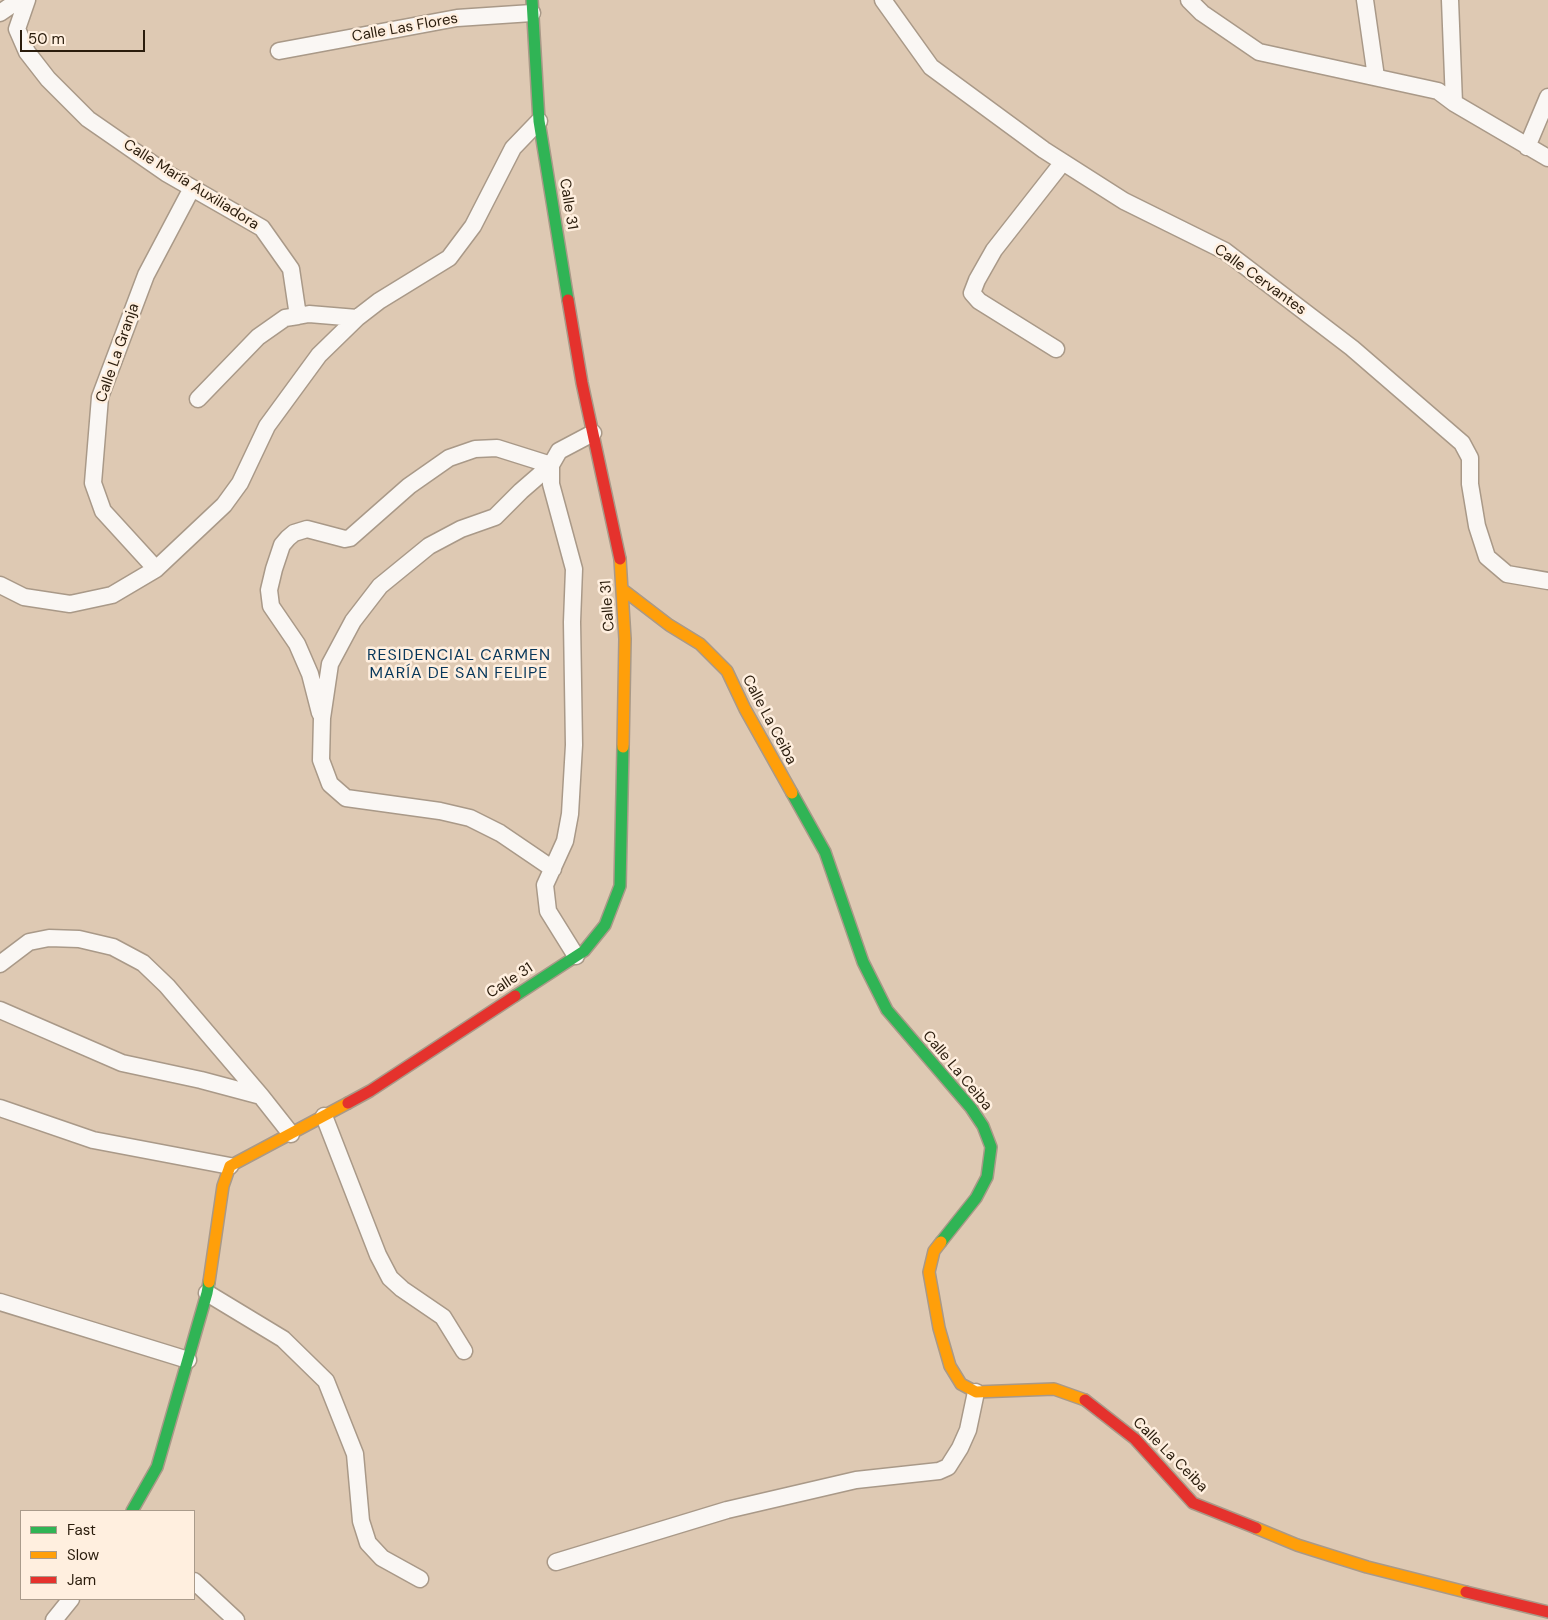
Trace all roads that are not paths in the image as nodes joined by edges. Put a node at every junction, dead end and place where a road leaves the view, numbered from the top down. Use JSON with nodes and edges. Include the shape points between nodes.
{"nodes":[{"id":1,"x":19,"y":0,"type":"edge"},
{"id":2,"x":27,"y":0,"type":"edge"},
{"id":3,"x":883,"y":0,"type":"edge"},
{"id":4,"x":1189,"y":0,"type":"edge"},
{"id":5,"x":1365,"y":0,"type":"edge"},
{"id":6,"x":1450,"y":0,"type":"edge"},
{"id":7,"x":532,"y":7,"type":"edge"},
{"id":8,"x":0,"y":13,"type":"edge"},
{"id":9,"x":279,"y":51,"type":"dead end"},
{"id":10,"x":1376,"y":77,"type":"junction"},
{"id":11,"x":1548,"y":97,"type":"edge"},
{"id":12,"x":1454,"y":103,"type":"junction"},
{"id":13,"x":540,"y":120,"type":"junction"},
{"id":14,"x":1527,"y":147,"type":"junction"},
{"id":15,"x":1548,"y":158,"type":"edge"},
{"id":16,"x":1063,"y":162,"type":"junction"},
{"id":17,"x":192,"y":188,"type":"junction"},
{"id":18,"x":298,"y":316,"type":"junction"},
{"id":19,"x":357,"y":318,"type":"junction"},
{"id":20,"x":1056,"y":350,"type":"dead end"},
{"id":21,"x":198,"y":400,"type":"dead end"},
{"id":22,"x":593,"y":434,"type":"junction"},
{"id":23,"x":551,"y":465,"type":"junction"},
{"id":24,"x":156,"y":569,"type":"junction"},
{"id":25,"x":1548,"y":582,"type":"edge"},
{"id":26,"x":0,"y":585,"type":"edge"},
{"id":27,"x":622,"y":588,"type":"junction"},
{"id":28,"x":322,"y":718,"type":"junction"},
{"id":29,"x":553,"y":869,"type":"junction"},
{"id":30,"x":576,"y":956,"type":"junction"},
{"id":31,"x":0,"y":964,"type":"edge"},
{"id":32,"x":0,"y":1010,"type":"edge"},
{"id":33,"x":261,"y":1096,"type":"junction"},
{"id":34,"x":0,"y":1108,"type":"edge"},
{"id":35,"x":324,"y":1116,"type":"junction"},
{"id":36,"x":291,"y":1134,"type":"junction"},
{"id":37,"x":230,"y":1166,"type":"junction"},
{"id":38,"x":207,"y":1293,"type":"junction"},
{"id":39,"x":0,"y":1302,"type":"edge"},
{"id":40,"x":464,"y":1351,"type":"dead end"},
{"id":41,"x":188,"y":1360,"type":"junction"},
{"id":42,"x":976,"y":1392,"type":"junction"},
{"id":43,"x":133,"y":1510,"type":"edge"},
{"id":44,"x":556,"y":1562,"type":"dead end"},
{"id":45,"x":420,"y":1579,"type":"dead end"},
{"id":46,"x":195,"y":1582,"type":"edge"},
{"id":47,"x":70,"y":1600,"type":"edge"},
{"id":48,"x":1548,"y":1612,"type":"edge"},
{"id":49,"x":54,"y":1620,"type":"edge"},
{"id":50,"x":236,"y":1620,"type":"edge"}],
"edges":[{"from":1,"to":8,"type":"street"},
{"from":2,"to":17,"type":"street","name":"Calle María Auxiliadora","via":[[17,29],[27,52],[48,79],[88,119]]},
{"from":3,"to":16,"type":"street","name":"Calle Cervantes","via":[[932,67]]},
{"from":4,"to":10,"type":"street","via":[[1202,13],[1259,52]]},
{"from":5,"to":10,"type":"street"},
{"from":6,"to":12,"type":"street"},
{"from":7,"to":9,"type":"street","name":"Calle Las Flores"},
{"from":7,"to":13,"type":"street","name":"Calle 31"},
{"from":10,"to":12,"type":"street","via":[[1438,91]]},
{"from":11,"to":14,"type":"street"},
{"from":12,"to":14,"type":"street"},
{"from":13,"to":19,"type":"street","via":[[513,148],[473,226],[449,258]]},
{"from":13,"to":22,"type":"street","name":"Calle 31"},
{"from":14,"to":15,"type":"street"},
{"from":16,"to":20,"type":"street","via":[[994,250],[972,293],[979,301]]},
{"from":16,"to":25,"type":"street","name":"Calle Cervantes","via":[[1124,201],[1225,251],[1352,348],[1454,436],[1470,458],[1470,484],[1477,526],[1487,557],[1507,574]]},
{"from":17,"to":18,"type":"street","name":"Calle María Auxiliadora","via":[[262,228],[291,268]]},
{"from":17,"to":24,"type":"street","name":"Calle La Granja","via":[[146,274],[100,397],[93,483],[103,511]]},
{"from":18,"to":19,"type":"street"},
{"from":18,"to":21,"type":"street","via":[[285,318],[258,337]]},
{"from":19,"to":24,"type":"street","via":[[319,355],[267,426],[240,483],[224,505]]},
{"from":22,"to":23,"type":"street","via":[[559,451]]},
{"from":22,"to":27,"type":"street","name":"Calle 31","via":[[621,561]]},
{"from":23,"to":28,"type":"street","via":[[495,517],[461,529],[429,546],[380,586],[353,621],[330,664]]},
{"from":23,"to":28,"type":"street","via":[[497,448],[475,449],[450,458],[409,486],[350,538],[307,530],[288,538],[282,545],[269,590],[272,606],[297,644],[310,674]]},
{"from":23,"to":29,"type":"street","via":[[551,484],[574,569],[574,745],[570,814],[565,841]]},
{"from":24,"to":26,"type":"street","via":[[112,595],[70,604],[24,597]]},
{"from":27,"to":30,"type":"street","name":"Calle 31","via":[[626,639],[620,886],[606,925]]},
{"from":27,"to":42,"type":"street","name":"Calle La Ceiba","via":[[669,625],[700,644],[727,671],[825,852],[864,962],[887,1010],[983,1126],[991,1148],[987,1177],[976,1198],[934,1251],[929,1272],[950,1366],[961,1384]]},
{"from":28,"to":29,"type":"street","via":[[321,760],[330,784],[346,798],[470,818],[500,833]]},
{"from":29,"to":30,"type":"street","via":[[545,885],[548,911]]},
{"from":30,"to":35,"type":"street","name":"Calle 31","via":[[370,1092]]},
{"from":31,"to":33,"type":"street","via":[[30,942],[49,938],[79,939],[113,947],[143,962]]},
{"from":32,"to":33,"type":"street","via":[[122,1063]]},
{"from":33,"to":36,"type":"street"},
{"from":34,"to":37,"type":"street","via":[[93,1140]]},
{"from":35,"to":36,"type":"street","name":"Calle 31"},
{"from":35,"to":40,"type":"street","via":[[390,1278],[443,1317]]},
{"from":36,"to":37,"type":"street","name":"Calle 31"},
{"from":37,"to":38,"type":"street","via":[[223,1186]]},
{"from":38,"to":41,"type":"street"},
{"from":38,"to":45,"type":"street","via":[[283,1339],[326,1381],[355,1454],[361,1521],[368,1543],[382,1558]]},
{"from":39,"to":41,"type":"street"},
{"from":41,"to":43,"type":"street","via":[[157,1467]]},
{"from":42,"to":44,"type":"street","via":[[968,1430],[960,1448],[948,1467],[939,1471],[856,1480],[727,1510]]},
{"from":42,"to":48,"type":"street","name":"Calle La Ceiba","via":[[1054,1389],[1085,1400],[1135,1438],[1193,1503],[1324,1554]]},
{"from":46,"to":50,"type":"street"},
{"from":47,"to":49,"type":"street"}]}
